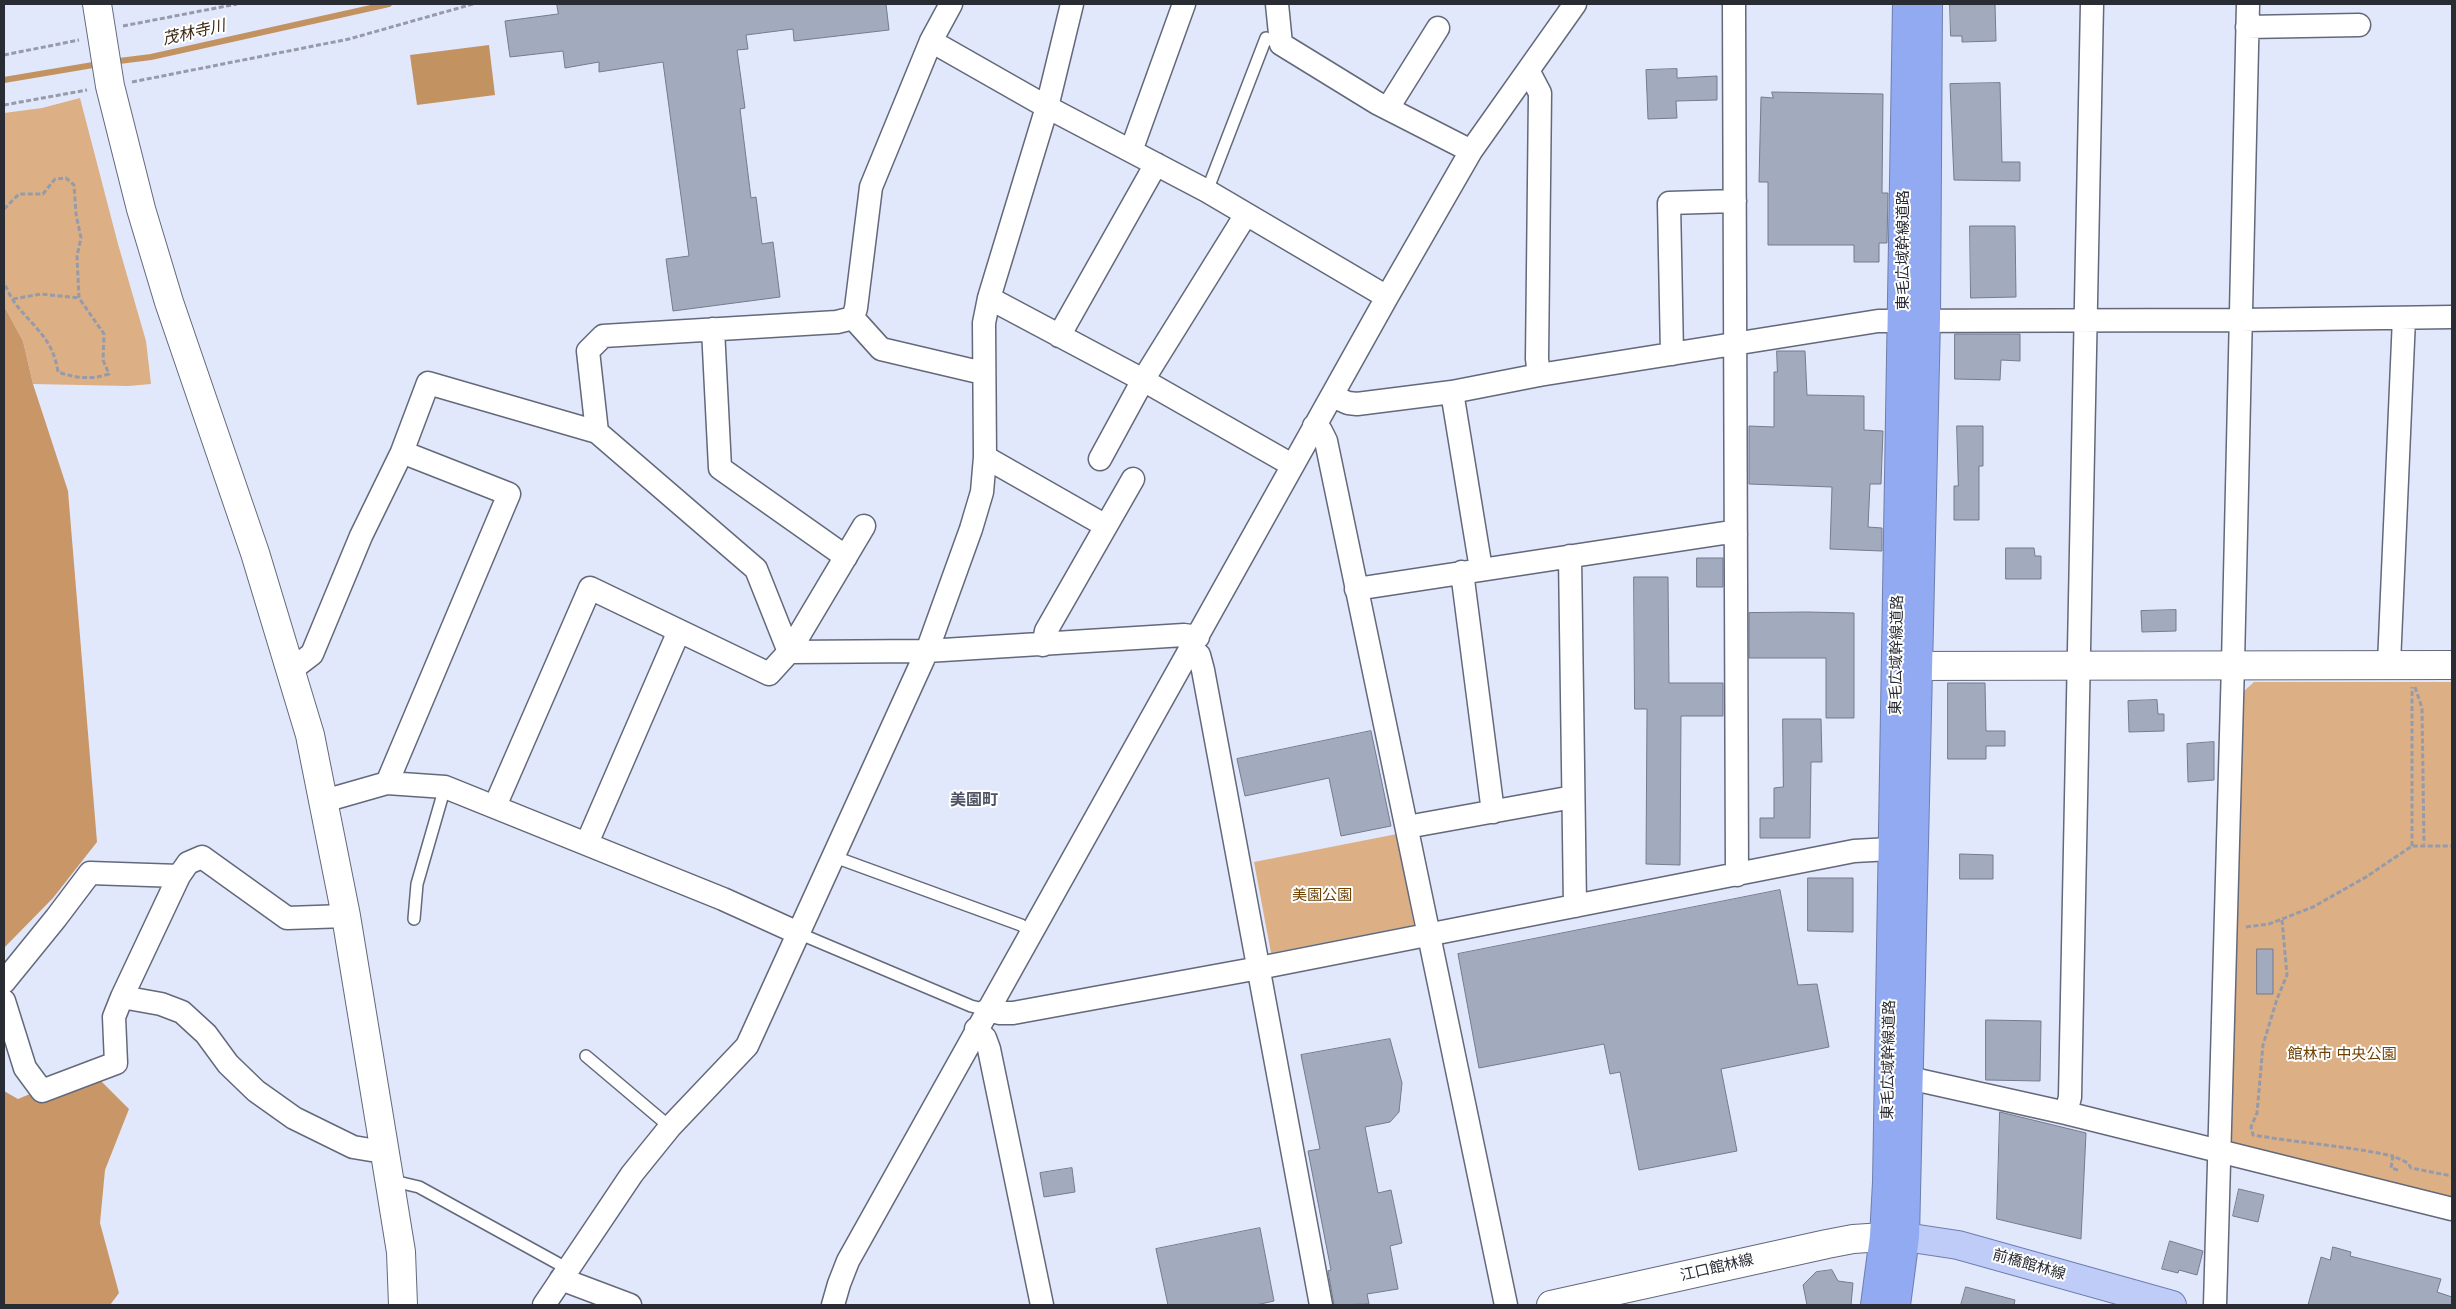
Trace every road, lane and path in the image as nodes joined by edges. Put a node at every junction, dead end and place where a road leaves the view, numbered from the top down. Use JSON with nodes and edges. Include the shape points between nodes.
{"nodes":[{"id":1,"x":97,"y":4,"type":"edge"},
{"id":2,"x":237,"y":4,"type":"edge"},
{"id":3,"x":473,"y":4,"type":"edge"},
{"id":4,"x":951,"y":4,"type":"edge"},
{"id":5,"x":1072,"y":4,"type":"edge"},
{"id":6,"x":1184,"y":4,"type":"edge"},
{"id":7,"x":1277,"y":4,"type":"edge"},
{"id":8,"x":1575,"y":4,"type":"edge"},
{"id":9,"x":1734,"y":4,"type":"edge"},
{"id":10,"x":1907,"y":4,"type":"edge"},
{"id":11,"x":1928,"y":4,"type":"edge"},
{"id":12,"x":2092,"y":4,"type":"edge"},
{"id":13,"x":2248,"y":4,"type":"edge"},
{"id":14,"x":2359,"y":26,"type":"dead end"},
{"id":15,"x":2247,"y":27,"type":"junction"},
{"id":16,"x":1438,"y":28,"type":"dead end"},
{"id":17,"x":102,"y":36,"type":"junction"},
{"id":18,"x":931,"y":41,"type":"junction"},
{"id":19,"x":1281,"y":44,"type":"junction"},
{"id":20,"x":4,"y":55,"type":"edge"},
{"id":21,"x":1529,"y":72,"type":"junction"},
{"id":22,"x":110,"y":83,"type":"junction"},
{"id":23,"x":4,"y":105,"type":"edge"},
{"id":24,"x":1047,"y":107,"type":"junction"},
{"id":25,"x":1388,"y":108,"type":"junction"},
{"id":26,"x":1132,"y":151,"type":"junction"},
{"id":27,"x":1471,"y":151,"type":"junction"},
{"id":28,"x":1156,"y":164,"type":"junction"},
{"id":29,"x":1207,"y":191,"type":"junction"},
{"id":30,"x":1735,"y":201,"type":"junction"},
{"id":31,"x":4,"y":209,"type":"edge"},
{"id":32,"x":1245,"y":216,"type":"junction"},
{"id":33,"x":4,"y":283,"type":"edge"},
{"id":34,"x":1387,"y":297,"type":"junction"},
{"id":35,"x":79,"y":298,"type":"junction"},
{"id":36,"x":989,"y":298,"type":"junction"},
{"id":37,"x":13,"y":300,"type":"junction"},
{"id":38,"x":2452,"y":317,"type":"edge"},
{"id":39,"x":853,"y":318,"type":"junction"},
{"id":40,"x":2404,"y":318,"type":"junction"},
{"id":41,"x":1914,"y":320,"type":"junction"},
{"id":42,"x":2241,"y":320,"type":"junction"},
{"id":43,"x":2085,"y":321,"type":"junction"},
{"id":44,"x":713,"y":329,"type":"junction"},
{"id":45,"x":1059,"y":336,"type":"junction"},
{"id":46,"x":1736,"y":344,"type":"junction"},
{"id":47,"x":1672,"y":354,"type":"junction"},
{"id":48,"x":983,"y":373,"type":"junction"},
{"id":49,"x":1539,"y":375,"type":"junction"},
{"id":50,"x":1144,"y":380,"type":"junction"},
{"id":51,"x":1452,"y":392,"type":"junction"},
{"id":52,"x":1332,"y":396,"type":"junction"},
{"id":53,"x":1314,"y":426,"type":"junction"},
{"id":54,"x":597,"y":432,"type":"junction"},
{"id":55,"x":402,"y":452,"type":"junction"},
{"id":56,"x":985,"y":457,"type":"junction"},
{"id":57,"x":1100,"y":459,"type":"dead end"},
{"id":58,"x":1292,"y":465,"type":"junction"},
{"id":59,"x":1132,"y":479,"type":"dead end"},
{"id":60,"x":864,"y":526,"type":"dead end"},
{"id":61,"x":1106,"y":526,"type":"junction"},
{"id":62,"x":1736,"y":534,"type":"junction"},
{"id":63,"x":1570,"y":556,"type":"junction"},
{"id":64,"x":846,"y":557,"type":"junction"},
{"id":65,"x":1471,"y":571,"type":"junction"},
{"id":66,"x":1356,"y":589,"type":"junction"},
{"id":67,"x":679,"y":631,"type":"junction"},
{"id":68,"x":1195,"y":643,"type":"junction"},
{"id":69,"x":1043,"y":645,"type":"junction"},
{"id":70,"x":926,"y":651,"type":"junction"},
{"id":71,"x":788,"y":652,"type":"junction"},
{"id":72,"x":2079,"y":664,"type":"junction"},
{"id":73,"x":2233,"y":664,"type":"junction"},
{"id":74,"x":2389,"y":664,"type":"junction"},
{"id":75,"x":1907,"y":665,"type":"junction"},
{"id":76,"x":2452,"y":665,"type":"edge"},
{"id":77,"x":291,"y":670,"type":"junction"},
{"id":78,"x":387,"y":783,"type":"junction"},
{"id":79,"x":444,"y":787,"type":"junction"},
{"id":80,"x":1574,"y":797,"type":"junction"},
{"id":81,"x":324,"y":801,"type":"junction"},
{"id":82,"x":494,"y":806,"type":"junction"},
{"id":83,"x":1493,"y":812,"type":"junction"},
{"id":84,"x":1407,"y":828,"type":"junction"},
{"id":85,"x":586,"y":843,"type":"junction"},
{"id":86,"x":2424,"y":844,"type":"junction"},
{"id":87,"x":2412,"y":846,"type":"junction"},
{"id":88,"x":2452,"y":846,"type":"edge"},
{"id":89,"x":1903,"y":848,"type":"junction"},
{"id":90,"x":832,"y":856,"type":"junction"},
{"id":91,"x":1738,"y":875,"type":"junction"},
{"id":92,"x":179,"y":876,"type":"junction"},
{"id":93,"x":1575,"y":906,"type":"junction"},
{"id":94,"x":346,"y":916,"type":"junction"},
{"id":95,"x":414,"y":919,"type":"dead end"},
{"id":96,"x":2282,"y":920,"type":"junction"},
{"id":97,"x":2242,"y":928,"type":"dead end"},
{"id":98,"x":798,"y":933,"type":"junction"},
{"id":99,"x":1032,"y":933,"type":"junction"},
{"id":100,"x":1430,"y":934,"type":"junction"},
{"id":101,"x":1259,"y":968,"type":"junction"},
{"id":102,"x":4,"y":982,"type":"edge"},
{"id":103,"x":122,"y":997,"type":"junction"},
{"id":104,"x":4,"y":1001,"type":"edge"},
{"id":105,"x":987,"y":1010,"type":"junction"},
{"id":106,"x":976,"y":1029,"type":"junction"},
{"id":107,"x":586,"y":1056,"type":"dead end"},
{"id":108,"x":1909,"y":1078,"type":"junction"},
{"id":109,"x":2066,"y":1113,"type":"junction"},
{"id":110,"x":670,"y":1127,"type":"junction"},
{"id":111,"x":384,"y":1149,"type":"junction"},
{"id":112,"x":2220,"y":1152,"type":"junction"},
{"id":113,"x":2393,"y":1156,"type":"junction"},
{"id":114,"x":2398,"y":1170,"type":"dead end"},
{"id":115,"x":2452,"y":1176,"type":"edge"},
{"id":116,"x":390,"y":1184,"type":"junction"},
{"id":117,"x":2452,"y":1209,"type":"edge"},
{"id":118,"x":1895,"y":1237,"type":"junction"},
{"id":119,"x":401,"y":1252,"type":"junction"},
{"id":120,"x":565,"y":1274,"type":"junction"},
{"id":121,"x":403,"y":1305,"type":"edge"},
{"id":122,"x":418,"y":1305,"type":"edge"},
{"id":123,"x":544,"y":1305,"type":"edge"},
{"id":124,"x":630,"y":1305,"type":"edge"},
{"id":125,"x":833,"y":1305,"type":"edge"},
{"id":126,"x":1042,"y":1305,"type":"edge"},
{"id":127,"x":1321,"y":1305,"type":"edge"},
{"id":128,"x":1506,"y":1305,"type":"edge"},
{"id":129,"x":1551,"y":1305,"type":"edge"},
{"id":130,"x":1875,"y":1305,"type":"edge"},
{"id":131,"x":1896,"y":1305,"type":"edge"},
{"id":132,"x":2172,"y":1305,"type":"edge"},
{"id":133,"x":2215,"y":1305,"type":"edge"}],
"edges":[{"from":1,"to":17,"type":"street"},
{"from":2,"to":17,"type":"path"},
{"from":3,"to":22,"type":"path","via":[[349,39]]},
{"from":4,"to":18,"type":"street"},
{"from":5,"to":24,"type":"street"},
{"from":6,"to":26,"type":"street"},
{"from":7,"to":19,"type":"street"},
{"from":8,"to":21,"type":"street"},
{"from":9,"to":30,"type":"street"},
{"from":10,"to":41,"type":"highway","name":"東毛広域幹線道路"},
{"from":11,"to":41,"type":"highway","name":"東毛広域幹線道路"},
{"from":12,"to":43,"type":"street"},
{"from":13,"to":15,"type":"street"},
{"from":14,"to":15,"type":"street"},
{"from":15,"to":42,"type":"street"},
{"from":16,"to":25,"type":"street"},
{"from":17,"to":20,"type":"path"},
{"from":17,"to":22,"type":"street"},
{"from":18,"to":24,"type":"street"},
{"from":18,"to":39,"type":"street","via":[[871,187]]},
{"from":19,"to":25,"type":"street"},
{"from":19,"to":29,"type":"lane","via":[[1266,38]]},
{"from":21,"to":27,"type":"street"},
{"from":21,"to":49,"type":"street","via":[[1540,93]]},
{"from":22,"to":23,"type":"path"},
{"from":22,"to":77,"type":"street","via":[[169,302],[255,553]]},
{"from":24,"to":26,"type":"street"},
{"from":24,"to":36,"type":"street"},
{"from":25,"to":27,"type":"street"},
{"from":26,"to":28,"type":"street"},
{"from":27,"to":34,"type":"street"},
{"from":28,"to":29,"type":"street"},
{"from":28,"to":45,"type":"street"},
{"from":29,"to":32,"type":"street"},
{"from":30,"to":46,"type":"street"},
{"from":30,"to":47,"type":"street","via":[[1669,202]]},
{"from":31,"to":35,"type":"path","via":[[20,194],[44,194],[55,179],[66,178],[74,185],[81,238],[77,256]]},
{"from":32,"to":34,"type":"street"},
{"from":32,"to":50,"type":"street"},
{"from":33,"to":37,"type":"path"},
{"from":34,"to":52,"type":"street"},
{"from":35,"to":37,"type":"path","via":[[41,294]]},
{"from":35,"to":37,"type":"path","via":[[104,334],[103,360],[109,374],[95,378],[73,377],[58,372],[55,354]]},
{"from":36,"to":45,"type":"street"},
{"from":36,"to":48,"type":"street","via":[[984,323]]},
{"from":38,"to":40,"type":"street"},
{"from":39,"to":44,"type":"street","via":[[837,322]]},
{"from":39,"to":48,"type":"street","via":[[881,349]]},
{"from":40,"to":42,"type":"street"},
{"from":40,"to":74,"type":"street"},
{"from":41,"to":43,"type":"street"},
{"from":41,"to":46,"type":"street","via":[[1878,321]]},
{"from":41,"to":75,"type":"highway","name":"東毛広域幹線道路"},
{"from":42,"to":43,"type":"street"},
{"from":42,"to":73,"type":"street"},
{"from":43,"to":72,"type":"street"},
{"from":44,"to":54,"type":"street","via":[[603,336],[588,351]]},
{"from":44,"to":64,"type":"street","via":[[720,468]]},
{"from":45,"to":50,"type":"street"},
{"from":46,"to":47,"type":"street"},
{"from":46,"to":62,"type":"street"},
{"from":47,"to":49,"type":"street"},
{"from":48,"to":56,"type":"street"},
{"from":49,"to":51,"type":"street"},
{"from":50,"to":57,"type":"street"},
{"from":50,"to":58,"type":"street"},
{"from":51,"to":52,"type":"street","via":[[1357,404]]},
{"from":51,"to":65,"type":"street"},
{"from":52,"to":53,"type":"street"},
{"from":53,"to":58,"type":"street"},
{"from":53,"to":66,"type":"street","via":[[1326,441]]},
{"from":54,"to":55,"type":"street","via":[[428,383]]},
{"from":54,"to":71,"type":"street","via":[[756,569]]},
{"from":55,"to":77,"type":"street","via":[[361,536],[312,654]]},
{"from":55,"to":78,"type":"street","via":[[509,494]]},
{"from":56,"to":61,"type":"street"},
{"from":56,"to":70,"type":"street","via":[[982,492],[971,529]]},
{"from":58,"to":68,"type":"street"},
{"from":59,"to":61,"type":"street"},
{"from":60,"to":64,"type":"street"},
{"from":61,"to":69,"type":"street","via":[[1046,631]]},
{"from":62,"to":63,"type":"street","via":[[1724,533]]},
{"from":62,"to":91,"type":"street"},
{"from":63,"to":65,"type":"street"},
{"from":63,"to":80,"type":"street"},
{"from":64,"to":71,"type":"street"},
{"from":65,"to":66,"type":"street"},
{"from":65,"to":83,"type":"street"},
{"from":66,"to":84,"type":"street"},
{"from":67,"to":71,"type":"street","via":[[769,674]]},
{"from":67,"to":82,"type":"street","via":[[590,588]]},
{"from":67,"to":85,"type":"street"},
{"from":68,"to":69,"type":"street","via":[[1184,635]]},
{"from":68,"to":99,"type":"street"},
{"from":68,"to":101,"type":"street","via":[[1203,670]]},
{"from":69,"to":70,"type":"street"},
{"from":70,"to":71,"type":"street"},
{"from":70,"to":90,"type":"street"},
{"from":72,"to":73,"type":"street"},
{"from":72,"to":75,"type":"street"},
{"from":72,"to":109,"type":"street","via":[[2070,1097]]},
{"from":73,"to":74,"type":"street"},
{"from":73,"to":112,"type":"street"},
{"from":74,"to":76,"type":"street"},
{"from":75,"to":89,"type":"highway","name":"東毛広域幹線道路"},
{"from":77,"to":81,"type":"street","via":[[310,735]]},
{"from":78,"to":79,"type":"street"},
{"from":78,"to":81,"type":"street"},
{"from":79,"to":82,"type":"street"},
{"from":79,"to":95,"type":"lane","via":[[417,884]]},
{"from":80,"to":83,"type":"street"},
{"from":80,"to":93,"type":"street"},
{"from":81,"to":94,"type":"street"},
{"from":82,"to":85,"type":"street"},
{"from":83,"to":84,"type":"street"},
{"from":84,"to":100,"type":"street"},
{"from":85,"to":98,"type":"street"},
{"from":86,"to":87,"type":"path"},
{"from":86,"to":87,"type":"path","via":[[2422,708],[2413,682]]},
{"from":86,"to":88,"type":"path"},
{"from":87,"to":96,"type":"path","via":[[2351,886]]},
{"from":89,"to":91,"type":"street","via":[[1854,851]]},
{"from":89,"to":108,"type":"highway","name":"東毛広域幹線道路"},
{"from":89,"to":118,"type":"highway","name":"東毛広域幹線道路"},
{"from":90,"to":98,"type":"street"},
{"from":90,"to":99,"type":"lane","via":[[1021,925]]},
{"from":91,"to":93,"type":"street"},
{"from":92,"to":94,"type":"street","via":[[188,862],[202,857],[287,918]]},
{"from":92,"to":102,"type":"street","via":[[90,873]]},
{"from":92,"to":103,"type":"street"},
{"from":93,"to":100,"type":"street"},
{"from":94,"to":111,"type":"street"},
{"from":96,"to":97,"type":"path"},
{"from":96,"to":113,"type":"path","via":[[2287,975],[2263,1045],[2257,1113],[2251,1127],[2253,1135]]},
{"from":98,"to":105,"type":"lane"},
{"from":98,"to":110,"type":"street","via":[[747,1046]]},
{"from":99,"to":105,"type":"street"},
{"from":100,"to":101,"type":"street"},
{"from":100,"to":128,"type":"street"},
{"from":101,"to":105,"type":"street","via":[[1012,1013]]},
{"from":101,"to":127,"type":"street"},
{"from":103,"to":104,"type":"street","via":[[114,1017],[116,1063],[42,1091],[25,1068]]},
{"from":103,"to":111,"type":"street","via":[[161,1004],[182,1012],[256,1091],[294,1118],[353,1147]]},
{"from":105,"to":106,"type":"street"},
{"from":106,"to":125,"type":"street","via":[[848,1261]]},
{"from":106,"to":126,"type":"street","via":[[985,1038],[989,1049]]},
{"from":107,"to":110,"type":"lane"},
{"from":108,"to":109,"type":"street"},
{"from":108,"to":118,"type":"highway","name":"東毛広域幹線道路"},
{"from":109,"to":112,"type":"street"},
{"from":110,"to":120,"type":"street","via":[[632,1174]]},
{"from":111,"to":116,"type":"street"},
{"from":112,"to":117,"type":"street"},
{"from":112,"to":133,"type":"street"},
{"from":113,"to":114,"type":"path","via":[[2391,1168]]},
{"from":113,"to":115,"type":"path","via":[[2411,1168]]},
{"from":116,"to":119,"type":"street"},
{"from":116,"to":120,"type":"lane","via":[[418,1187]]},
{"from":118,"to":129,"type":"street","name":"江口館林線","via":[[1827,1244]]},
{"from":118,"to":130,"type":"highway","name":"東毛広域幹線道路"},
{"from":118,"to":131,"type":"highway","name":"東毛広域幹線道路"},
{"from":118,"to":132,"type":"main road","name":"前橋館林線","via":[[1958,1244]]},
{"from":119,"to":121,"type":"street"},
{"from":119,"to":122,"type":"street","via":[[414,1284]]},
{"from":120,"to":123,"type":"street"},
{"from":120,"to":124,"type":"street"}]}
